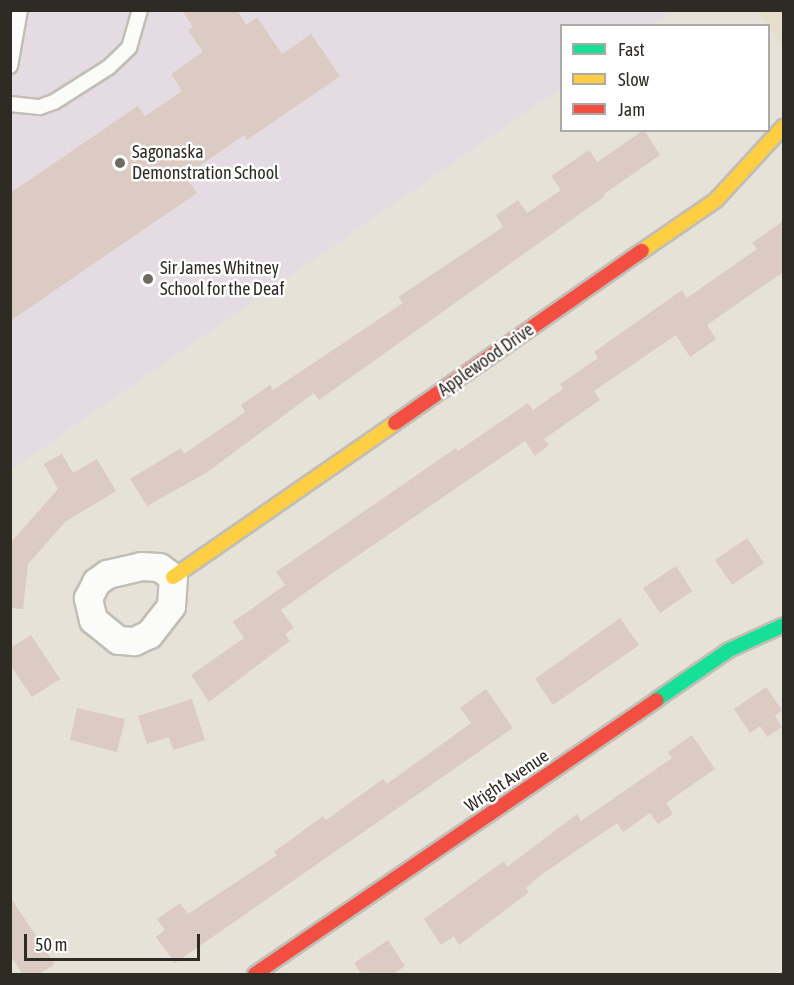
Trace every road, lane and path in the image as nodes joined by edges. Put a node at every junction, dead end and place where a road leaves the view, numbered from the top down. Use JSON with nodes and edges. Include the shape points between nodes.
{"nodes":[{"id":1,"x":20,"y":10,"type":"edge"},
{"id":2,"x":140,"y":10,"type":"edge"},
{"id":3,"x":10,"y":66,"type":"edge"},
{"id":4,"x":10,"y":104,"type":"edge"},
{"id":5,"x":783,"y":126,"type":"edge"},
{"id":6,"x":173,"y":577,"type":"dead end"},
{"id":7,"x":783,"y":625,"type":"edge"},
{"id":8,"x":255,"y":975,"type":"edge"}],
"edges":[{"from":1,"to":3,"type":"lane"},
{"from":2,"to":4,"type":"lane","via":[[129,48],[109,67],[54,102],[40,107]]},
{"from":5,"to":6,"type":"street","name":"Applewood Drive","via":[[716,200]]},
{"from":7,"to":8,"type":"street","name":"Wright Avenue","via":[[729,650]]}]}
